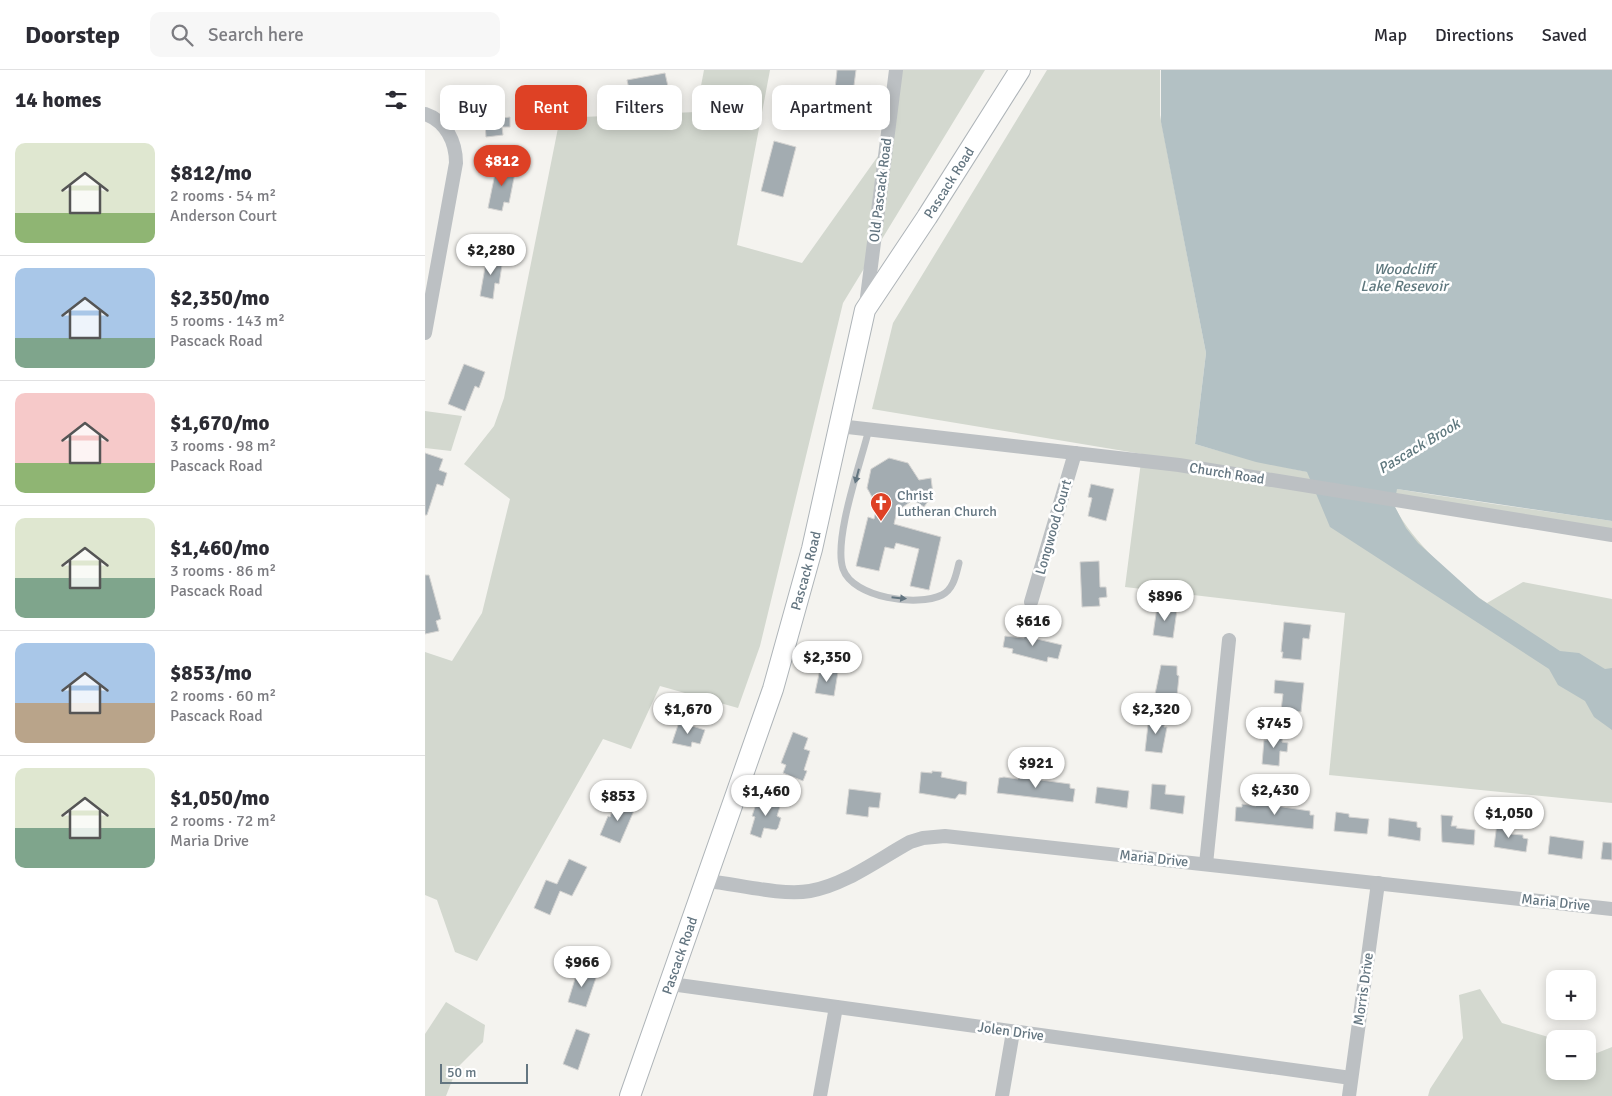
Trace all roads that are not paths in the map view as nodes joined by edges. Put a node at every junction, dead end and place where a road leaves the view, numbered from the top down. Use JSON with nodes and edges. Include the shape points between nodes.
{"nodes":[{"id":1,"x":896,"y":70,"type":"edge"},
{"id":2,"x":1020,"y":70,"type":"edge"},
{"id":3,"x":425,"y":114,"type":"edge"},
{"id":4,"x":865,"y":310,"type":"junction"},
{"id":5,"x":425,"y":333,"type":"edge"},
{"id":6,"x":839,"y":426,"type":"junction"},
{"id":7,"x":869,"y":429,"type":"junction"},
{"id":8,"x":1075,"y":453,"type":"junction"},
{"id":9,"x":1612,"y":535,"type":"edge"},
{"id":10,"x":959,"y":563,"type":"dead end"},
{"id":11,"x":1031,"y":602,"type":"dead end"},
{"id":12,"x":1229,"y":640,"type":"dead end"},
{"id":13,"x":1207,"y":864,"type":"junction"},
{"id":14,"x":707,"y":881,"type":"junction"},
{"id":15,"x":1378,"y":883,"type":"junction"},
{"id":16,"x":1612,"y":908,"type":"edge"},
{"id":17,"x":671,"y":984,"type":"junction"},
{"id":18,"x":837,"y":1007,"type":"junction"},
{"id":19,"x":1013,"y":1032,"type":"junction"},
{"id":20,"x":1351,"y":1078,"type":"junction"},
{"id":21,"x":630,"y":1096,"type":"edge"},
{"id":22,"x":820,"y":1096,"type":"edge"},
{"id":23,"x":1002,"y":1096,"type":"edge"},
{"id":24,"x":1349,"y":1096,"type":"edge"}],
"edges":[{"from":1,"to":4,"type":"street","name":"Old Pascack Road"},
{"from":2,"to":4,"type":"street","name":"Pascack Road"},
{"from":3,"to":5,"type":"street","via":[[448,132],[456,163]]},
{"from":4,"to":6,"type":"street","name":"Pascack Road"},
{"from":6,"to":7,"type":"street","name":"Church Road"},
{"from":6,"to":14,"type":"street","name":"Pascack Road","via":[[794,620],[765,715]]},
{"from":7,"to":8,"type":"street","name":"Church Road"},
{"from":7,"to":10,"type":"lane","one_way":true,"via":[[840,541],[844,572],[859,589],[876,595],[923,600],[943,595],[953,584]]},
{"from":8,"to":9,"type":"street","name":"Church Road","via":[[1179,465]]},
{"from":8,"to":11,"type":"street","name":"Longwood Court"},
{"from":12,"to":13,"type":"street"},
{"from":13,"to":14,"type":"street","name":"Maria Drive","via":[[938,836],[910,842],[839,881],[809,891]]},
{"from":13,"to":15,"type":"street","name":"Maria Drive"},
{"from":14,"to":17,"type":"street","name":"Pascack Road"},
{"from":15,"to":16,"type":"street","name":"Maria Drive"},
{"from":15,"to":20,"type":"street","name":"Morris Drive"},
{"from":17,"to":18,"type":"street","name":"Jolen Drive"},
{"from":17,"to":21,"type":"street","name":"Pascack Road"},
{"from":18,"to":19,"type":"street","name":"Jolen Drive"},
{"from":18,"to":22,"type":"street"},
{"from":19,"to":20,"type":"street","name":"Jolen Drive"},
{"from":19,"to":23,"type":"street"},
{"from":20,"to":24,"type":"street","name":"Morris Drive"}]}
